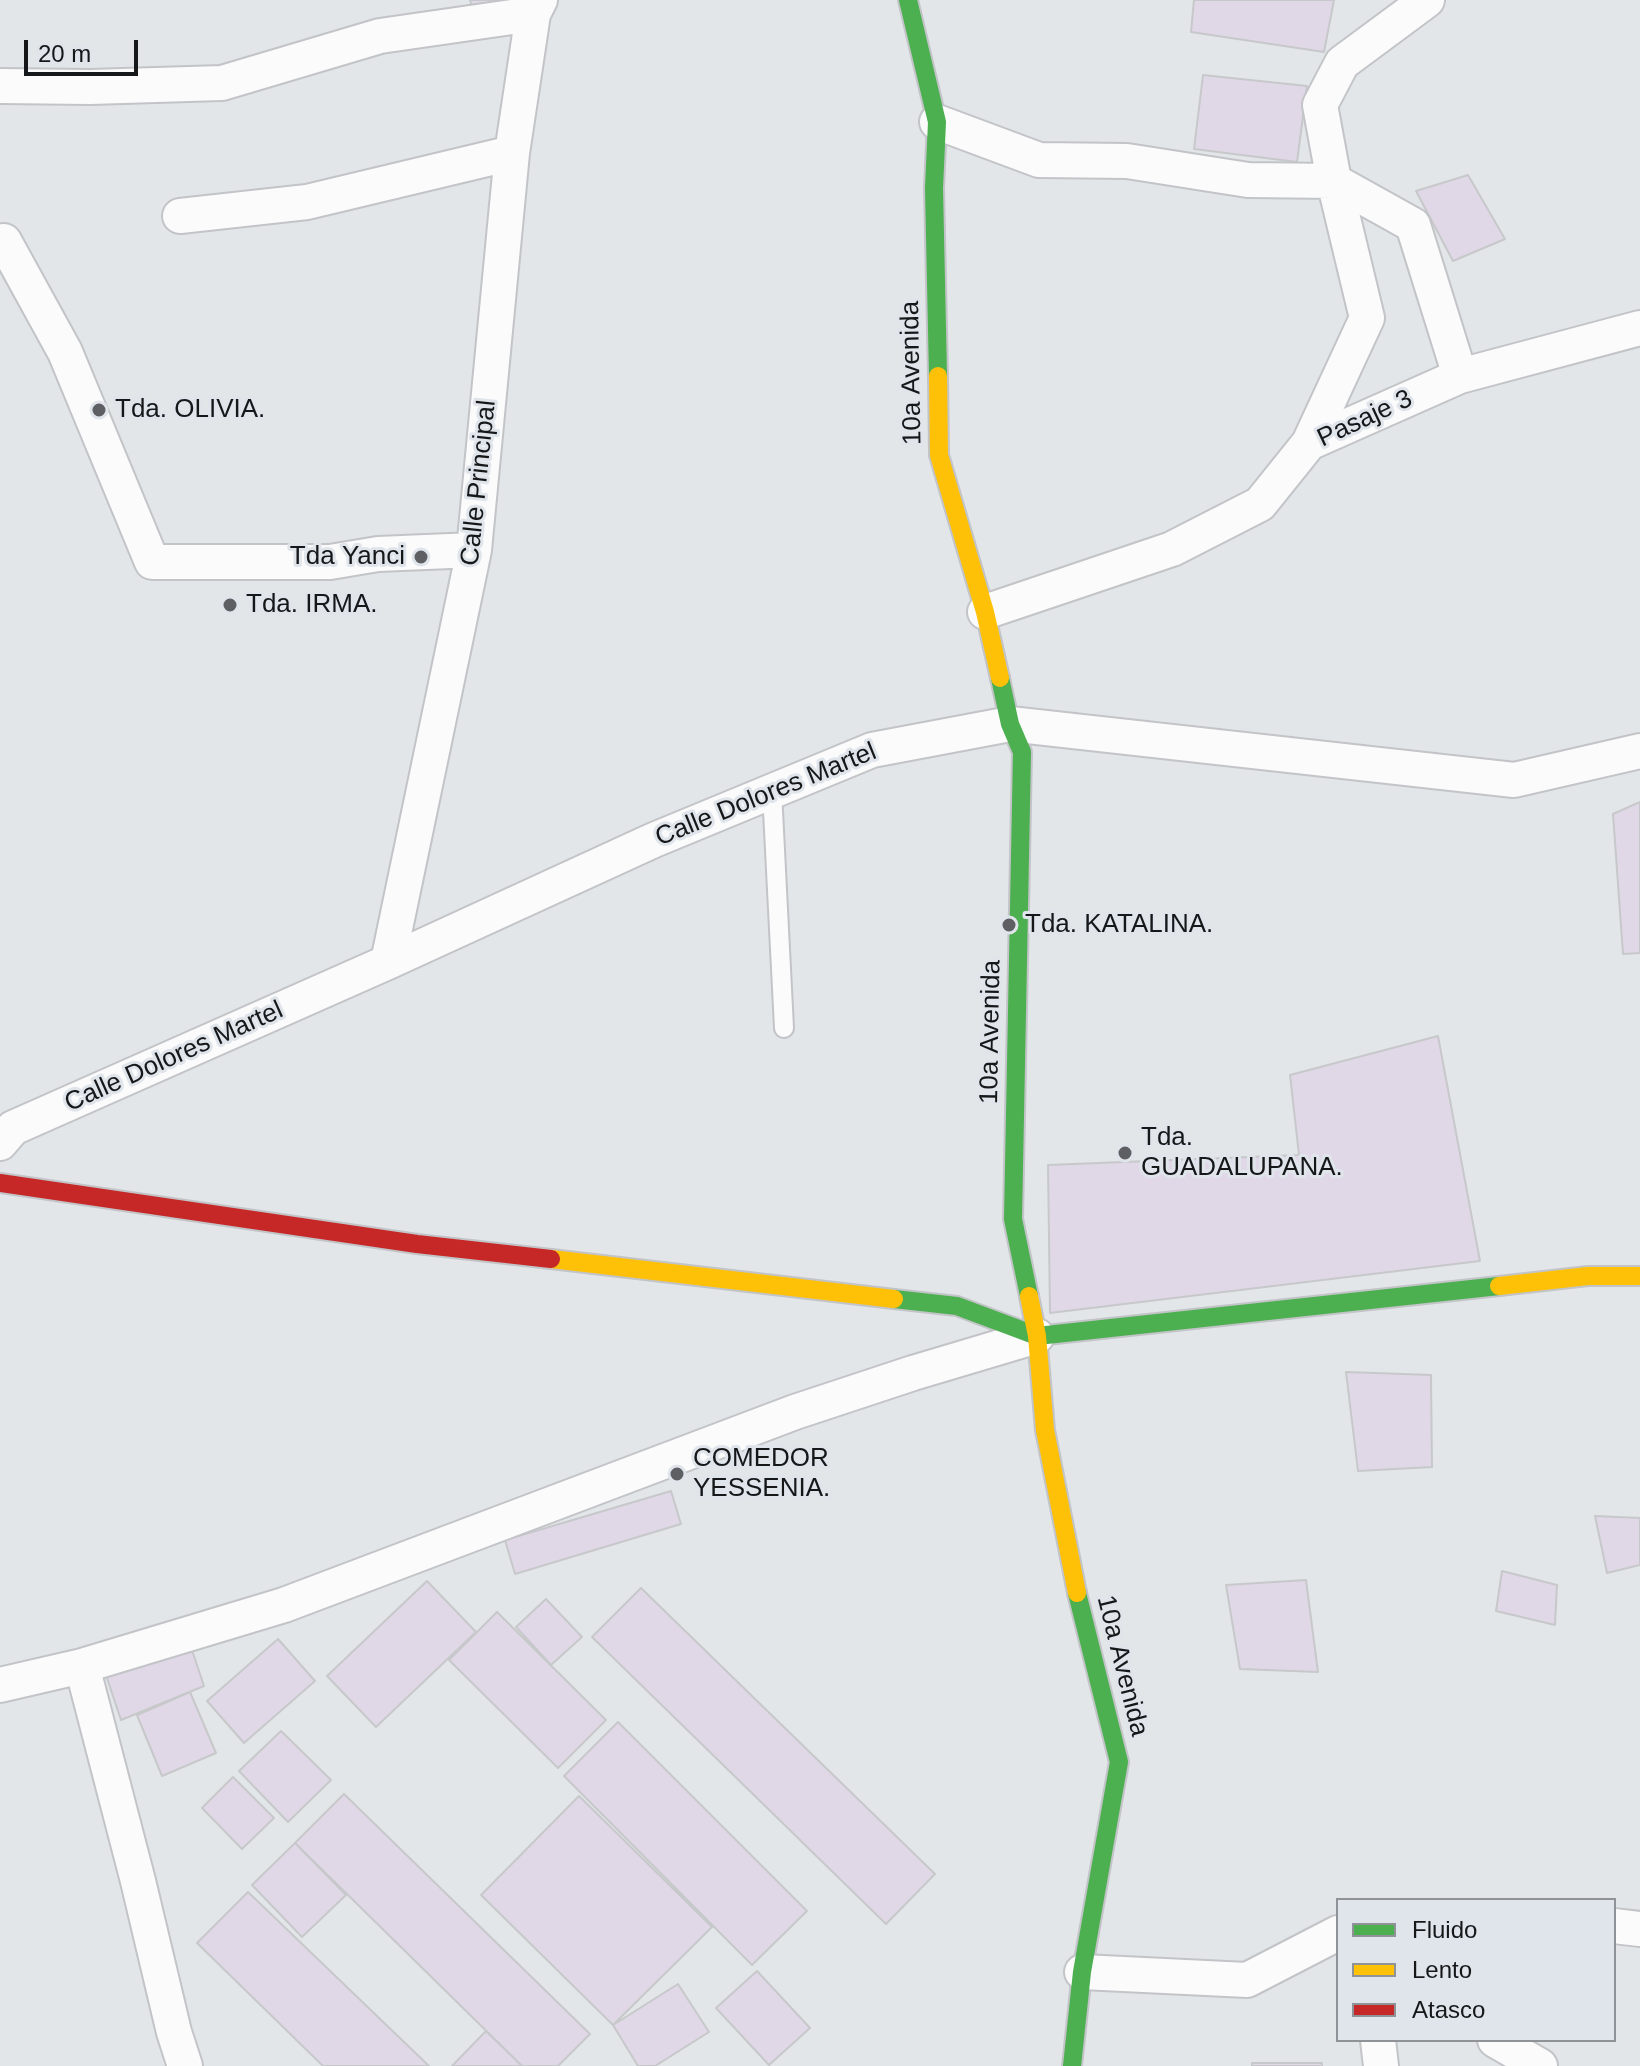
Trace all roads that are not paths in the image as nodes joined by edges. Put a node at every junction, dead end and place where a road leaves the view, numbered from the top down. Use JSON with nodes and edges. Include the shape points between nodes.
{"nodes":[{"id":1,"x":908,"y":0,"type":"edge"},
{"id":2,"x":1427,"y":0,"type":"edge"},
{"id":3,"x":536,"y":7,"type":"edge"},
{"id":4,"x":0,"y":86,"type":"edge"},
{"id":5,"x":937,"y":122,"type":"junction"},
{"id":6,"x":512,"y":153,"type":"junction"},
{"id":7,"x":1334,"y":181,"type":"junction"},
{"id":8,"x":180,"y":216,"type":"dead end"},
{"id":9,"x":4,"y":241,"type":"dead end"},
{"id":10,"x":1640,"y":328,"type":"edge"},
{"id":11,"x":1460,"y":376,"type":"junction"},
{"id":12,"x":1309,"y":443,"type":"junction"},
{"id":13,"x":474,"y":550,"type":"junction"},
{"id":14,"x":985,"y":612,"type":"junction"},
{"id":15,"x":1010,"y":724,"type":"junction"},
{"id":16,"x":1640,"y":751,"type":"edge"},
{"id":17,"x":772,"y":791,"type":"junction"},
{"id":18,"x":388,"y":962,"type":"junction"},
{"id":19,"x":784,"y":1028,"type":"dead end"},
{"id":20,"x":0,"y":1143,"type":"edge"},
{"id":21,"x":0,"y":1183,"type":"edge"},
{"id":22,"x":1640,"y":1276,"type":"edge"},
{"id":23,"x":1037,"y":1336,"type":"junction"},
{"id":24,"x":82,"y":1666,"type":"junction"},
{"id":25,"x":0,"y":1685,"type":"edge"},
{"id":26,"x":1616,"y":1926,"type":"edge"},
{"id":27,"x":1640,"y":1929,"type":"edge"},
{"id":28,"x":1336,"y":1934,"type":"edge"},
{"id":29,"x":1082,"y":1972,"type":"junction"},
{"id":30,"x":1378,"y":2042,"type":"edge"},
{"id":31,"x":1498,"y":2042,"type":"edge"},
{"id":32,"x":185,"y":2066,"type":"edge"},
{"id":33,"x":1072,"y":2066,"type":"edge"},
{"id":34,"x":1381,"y":2066,"type":"edge"},
{"id":35,"x":1540,"y":2066,"type":"edge"}],
"edges":[{"from":1,"to":5,"type":"street","name":"10a Avenida"},
{"from":2,"to":7,"type":"street","via":[[1342,63],[1320,105]]},
{"from":3,"to":4,"type":"street","via":[[380,36],[222,83]]},
{"from":3,"to":6,"type":"street","name":"Calle Principal"},
{"from":5,"to":7,"type":"street","via":[[1039,160],[1127,161],[1248,180]]},
{"from":5,"to":14,"type":"street","name":"10a Avenida","via":[[939,455]]},
{"from":6,"to":8,"type":"street","via":[[307,202]]},
{"from":6,"to":13,"type":"street","name":"Calle Principal"},
{"from":7,"to":11,"type":"street","via":[[1413,225]]},
{"from":7,"to":12,"type":"street","via":[[1367,318]]},
{"from":9,"to":13,"type":"street","via":[[65,352],[152,562],[330,562]]},
{"from":10,"to":11,"type":"street","name":"Pasaje 3"},
{"from":11,"to":12,"type":"street","name":"Pasaje 3"},
{"from":12,"to":14,"type":"street","name":"Pasaje 3","via":[[1260,504],[1172,549]]},
{"from":13,"to":18,"type":"street","name":"Calle Principal"},
{"from":14,"to":15,"type":"street","name":"10a Avenida"},
{"from":15,"to":16,"type":"street","name":"Calle Dolores Martel","via":[[1514,780]]},
{"from":15,"to":17,"type":"street","name":"Calle Dolores Martel","via":[[872,750]]},
{"from":15,"to":23,"type":"street","name":"10a Avenida","via":[[1022,752],[1013,1219]]},
{"from":17,"to":18,"type":"street","name":"Calle Dolores Martel"},
{"from":17,"to":19,"type":"lane"},
{"from":18,"to":20,"type":"street","name":"Calle Dolores Martel","via":[[13,1128]]},
{"from":21,"to":23,"type":"street","via":[[417,1244],[957,1306]]},
{"from":22,"to":23,"type":"street","via":[[1588,1276]]},
{"from":23,"to":24,"type":"street","via":[[795,1412],[284,1605]]},
{"from":23,"to":29,"type":"street","name":"10a Avenida","via":[[1048,1444],[1082,1619],[1119,1762]]},
{"from":24,"to":25,"type":"street"},
{"from":24,"to":32,"type":"street"},
{"from":26,"to":27,"type":"street"},
{"from":28,"to":29,"type":"street","via":[[1247,1980]]},
{"from":29,"to":33,"type":"street","name":"10a Avenida"},
{"from":30,"to":34,"type":"street"},
{"from":31,"to":35,"type":"street"}]}
